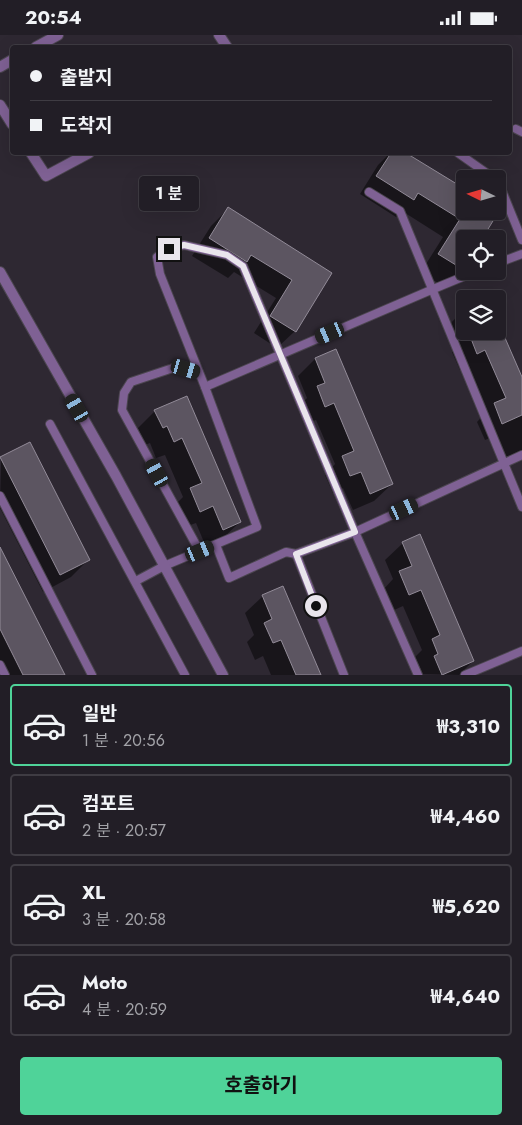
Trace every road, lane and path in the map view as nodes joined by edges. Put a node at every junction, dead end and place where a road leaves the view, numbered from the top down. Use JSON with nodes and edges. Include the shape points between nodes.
{"nodes":[{"id":1,"x":58,"y":35,"type":"edge"},
{"id":2,"x":40,"y":45,"type":"edge"},
{"id":3,"x":0,"y":105,"type":"edge"},
{"id":4,"x":10,"y":121,"type":"edge"},
{"id":5,"x":32,"y":155,"type":"edge"},
{"id":6,"x":85,"y":155,"type":"edge"},
{"id":7,"x":461,"y":155,"type":"edge"},
{"id":8,"x":482,"y":170,"type":"edge"},
{"id":9,"x":369,"y":192,"type":"dead end"},
{"id":10,"x":506,"y":203,"type":"edge"},
{"id":11,"x":522,"y":240,"type":"edge"},
{"id":12,"x":522,"y":254,"type":"edge"},
{"id":13,"x":506,"y":260,"type":"edge"},
{"id":14,"x":0,"y":272,"type":"edge"},
{"id":15,"x":456,"y":280,"type":"edge"},
{"id":16,"x":431,"y":290,"type":"junction"},
{"id":17,"x":280,"y":355,"type":"junction"},
{"id":18,"x":199,"y":373,"type":"junction"},
{"id":19,"x":205,"y":387,"type":"junction"},
{"id":20,"x":50,"y":424,"type":"dead end"},
{"id":21,"x":522,"y":455,"type":"edge"},
{"id":22,"x":504,"y":463,"type":"junction"},
{"id":23,"x":0,"y":496,"type":"edge"},
{"id":24,"x":522,"y":507,"type":"edge"},
{"id":25,"x":355,"y":532,"type":"junction"},
{"id":26,"x":216,"y":545,"type":"junction"},
{"id":27,"x":200,"y":551,"type":"junction"},
{"id":28,"x":296,"y":554,"type":"junction"},
{"id":29,"x":164,"y":566,"type":"junction"},
{"id":30,"x":136,"y":581,"type":"junction"},
{"id":31,"x":522,"y":651,"type":"edge"},
{"id":32,"x":0,"y":665,"type":"edge"},
{"id":33,"x":5,"y":675,"type":"edge"},
{"id":34,"x":92,"y":675,"type":"edge"},
{"id":35,"x":185,"y":675,"type":"edge"},
{"id":36,"x":223,"y":675,"type":"edge"},
{"id":37,"x":344,"y":675,"type":"edge"},
{"id":38,"x":418,"y":675,"type":"edge"},
{"id":39,"x":465,"y":675,"type":"edge"}],
"edges":[{"from":1,"to":2,"type":"street"},
{"from":3,"to":4,"type":"street"},
{"from":5,"to":6,"type":"street","via":[[46,176]]},
{"from":7,"to":8,"type":"lane"},
{"from":9,"to":16,"type":"lane","via":[[400,211]]},
{"from":10,"to":11,"type":"lane"},
{"from":12,"to":13,"type":"lane"},
{"from":14,"to":29,"type":"street"},
{"from":15,"to":16,"type":"lane"},
{"from":16,"to":17,"type":"lane"},
{"from":16,"to":22,"type":"lane"},
{"from":17,"to":18,"type":"lane","via":[[243,266],[227,255],[184,245],[157,257],[160,274]]},
{"from":17,"to":19,"type":"lane"},
{"from":17,"to":25,"type":"lane"},
{"from":18,"to":19,"type":"lane"},
{"from":18,"to":27,"type":"lane","via":[[173,367],[131,382],[124,393],[122,410]]},
{"from":19,"to":26,"type":"lane","via":[[257,527]]},
{"from":20,"to":30,"type":"lane"},
{"from":21,"to":22,"type":"lane"},
{"from":22,"to":24,"type":"lane"},
{"from":22,"to":25,"type":"lane"},
{"from":23,"to":34,"type":"lane"},
{"from":25,"to":28,"type":"lane"},
{"from":25,"to":38,"type":"lane"},
{"from":26,"to":27,"type":"lane"},
{"from":26,"to":28,"type":"lane","via":[[229,578],[286,552]]},
{"from":27,"to":29,"type":"lane"},
{"from":28,"to":37,"type":"lane"},
{"from":29,"to":30,"type":"lane"},
{"from":29,"to":36,"type":"street"},
{"from":30,"to":35,"type":"lane"},
{"from":31,"to":39,"type":"lane"},
{"from":32,"to":33,"type":"lane"}]}
